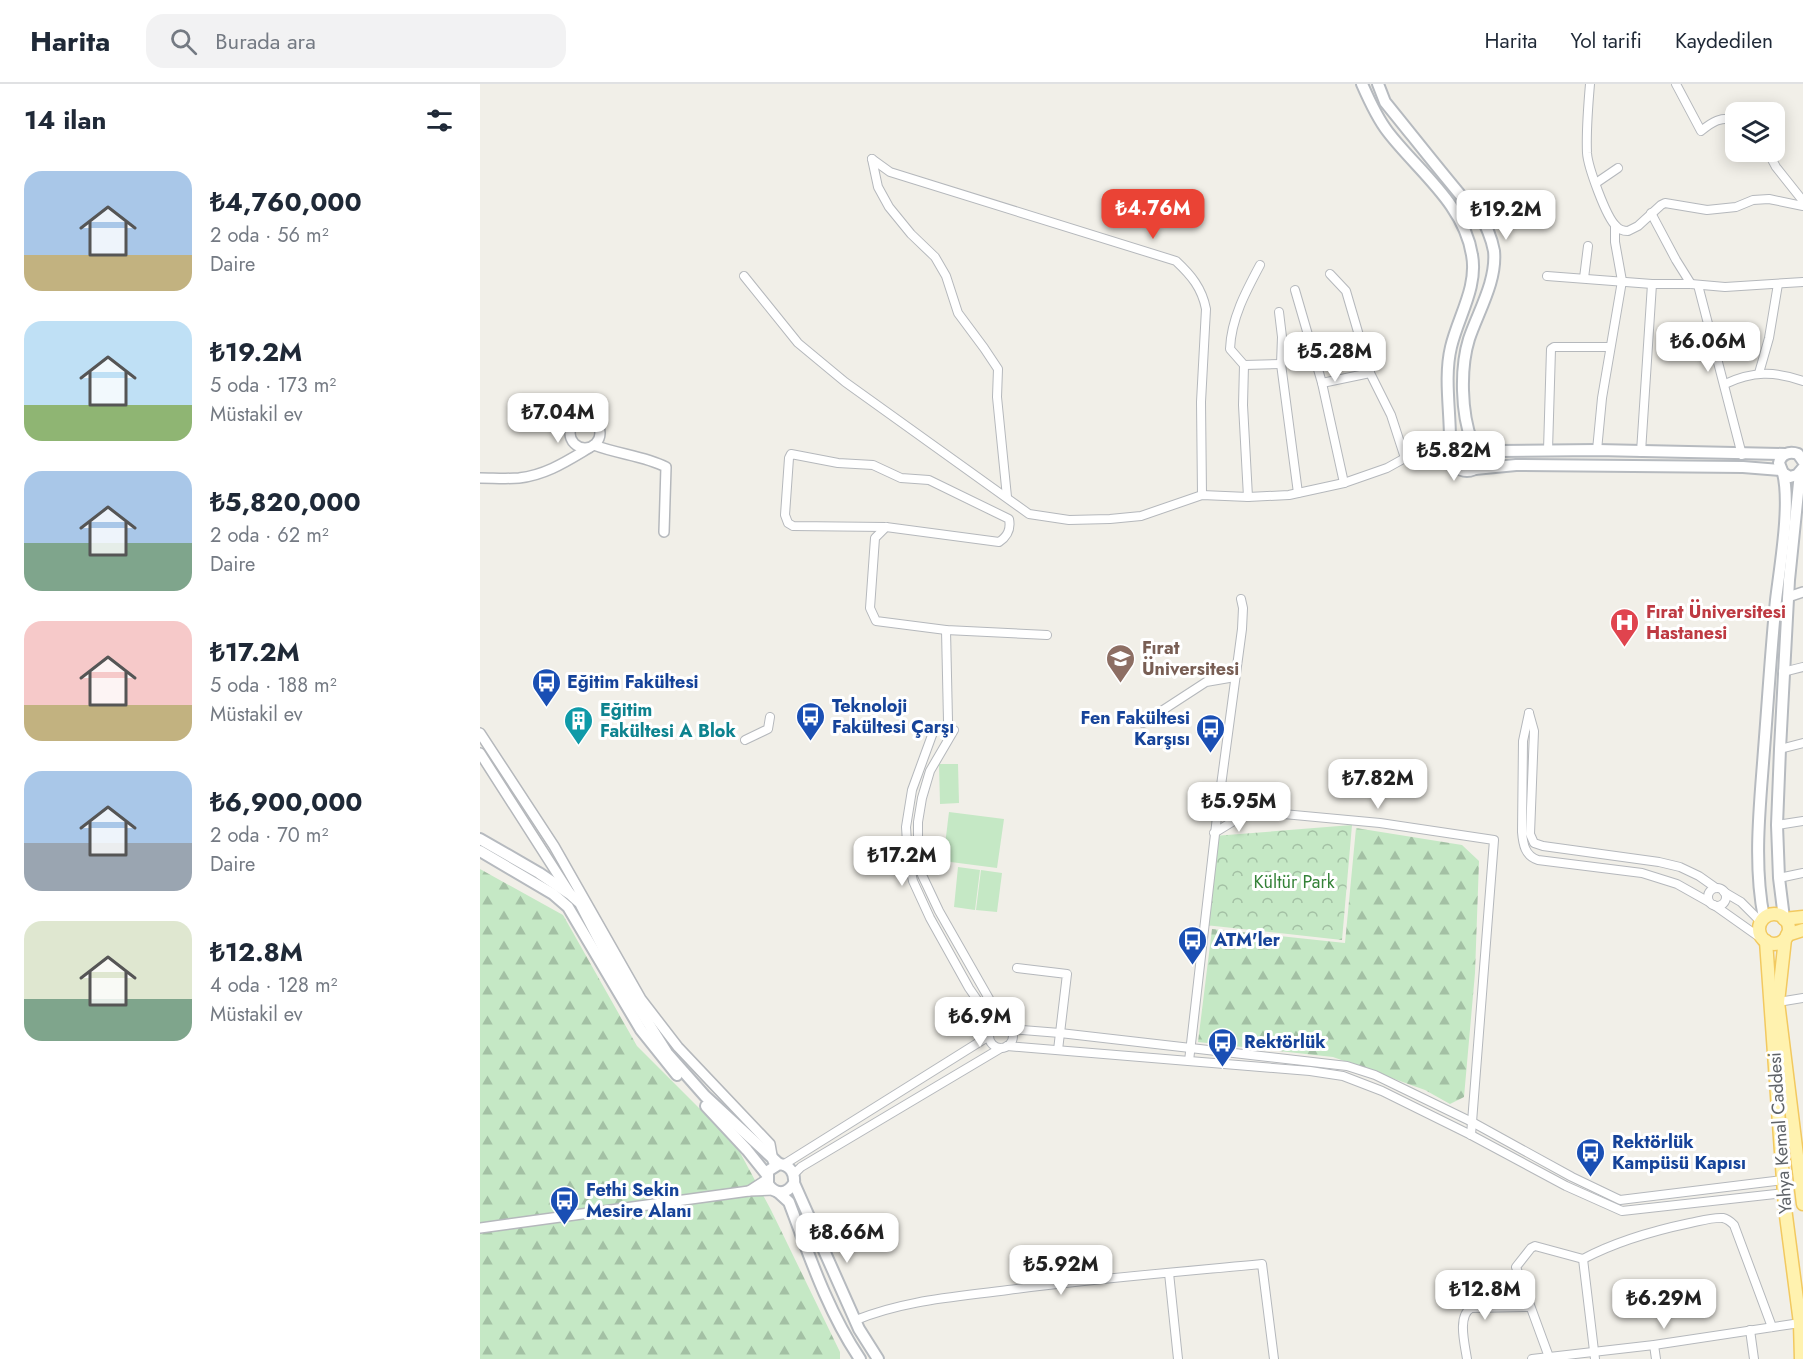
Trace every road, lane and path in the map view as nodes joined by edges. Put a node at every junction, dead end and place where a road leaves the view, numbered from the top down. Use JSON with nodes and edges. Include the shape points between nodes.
{"nodes":[{"id":1,"x":1362,"y":84,"type":"edge"},
{"id":2,"x":1378,"y":84,"type":"edge"},
{"id":3,"x":1590,"y":84,"type":"edge"},
{"id":4,"x":1676,"y":84,"type":"edge"},
{"id":5,"x":1725,"y":117,"type":"edge"},
{"id":6,"x":1774,"y":162,"type":"edge"},
{"id":7,"x":1618,"y":168,"type":"dead end"},
{"id":8,"x":1596,"y":183,"type":"junction"},
{"id":9,"x":1802,"y":196,"type":"edge"},
{"id":10,"x":1803,"y":206,"type":"edge"},
{"id":11,"x":1652,"y":213,"type":"junction"},
{"id":12,"x":1615,"y":226,"type":"junction"},
{"id":13,"x":1588,"y":246,"type":"dead end"},
{"id":14,"x":1260,"y":265,"type":"dead end"},
{"id":15,"x":1330,"y":274,"type":"dead end"},
{"id":16,"x":744,"y":276,"type":"dead end"},
{"id":17,"x":1547,"y":276,"type":"dead end"},
{"id":18,"x":1584,"y":278,"type":"junction"},
{"id":19,"x":1622,"y":282,"type":"junction"},
{"id":20,"x":1803,"y":282,"type":"edge"},
{"id":21,"x":1652,"y":284,"type":"junction"},
{"id":22,"x":1694,"y":284,"type":"junction"},
{"id":23,"x":1778,"y":284,"type":"junction"},
{"id":24,"x":1295,"y":290,"type":"dead end"},
{"id":25,"x":1279,"y":312,"type":"dead end"},
{"id":26,"x":1312,"y":347,"type":"junction"},
{"id":27,"x":1610,"y":347,"type":"junction"},
{"id":28,"x":1282,"y":352,"type":"junction"},
{"id":29,"x":1281,"y":364,"type":"junction"},
{"id":30,"x":1244,"y":365,"type":"junction"},
{"id":31,"x":1759,"y":372,"type":"junction"},
{"id":32,"x":1370,"y":373,"type":"junction"},
{"id":33,"x":1803,"y":381,"type":"edge"},
{"id":34,"x":1322,"y":383,"type":"junction"},
{"id":35,"x":1725,"y":384,"type":"junction"},
{"id":36,"x":1476,"y":445,"type":"junction"},
{"id":37,"x":1548,"y":450,"type":"junction"},
{"id":38,"x":1597,"y":450,"type":"junction"},
{"id":39,"x":1453,"y":451,"type":"junction"},
{"id":40,"x":1641,"y":452,"type":"junction"},
{"id":41,"x":1742,"y":454,"type":"junction"},
{"id":42,"x":1785,"y":454,"type":"junction"},
{"id":43,"x":1801,"y":456,"type":"edge"},
{"id":44,"x":1405,"y":458,"type":"junction"},
{"id":45,"x":1475,"y":468,"type":"junction"},
{"id":46,"x":1802,"y":470,"type":"edge"},
{"id":47,"x":1782,"y":472,"type":"junction"},
{"id":48,"x":480,"y":478,"type":"edge"},
{"id":49,"x":1344,"y":483,"type":"junction"},
{"id":50,"x":1298,"y":493,"type":"junction"},
{"id":51,"x":1202,"y":495,"type":"junction"},
{"id":52,"x":1007,"y":497,"type":"junction"},
{"id":53,"x":1248,"y":497,"type":"junction"},
{"id":54,"x":1799,"y":511,"type":"edge"},
{"id":55,"x":886,"y":527,"type":"junction"},
{"id":56,"x":664,"y":532,"type":"dead end"},
{"id":57,"x":1803,"y":592,"type":"edge"},
{"id":58,"x":1788,"y":597,"type":"junction"},
{"id":59,"x":1241,"y":599,"type":"dead end"},
{"id":60,"x":946,"y":630,"type":"junction"},
{"id":61,"x":1047,"y":635,"type":"dead end"},
{"id":62,"x":1803,"y":667,"type":"edge"},
{"id":63,"x":1783,"y":672,"type":"junction"},
{"id":64,"x":1235,"y":677,"type":"junction"},
{"id":65,"x":770,"y":717,"type":"dead end"},
{"id":66,"x":948,"y":721,"type":"dead end"},
{"id":67,"x":1143,"y":723,"type":"dead end"},
{"id":68,"x":934,"y":727,"type":"dead end"},
{"id":69,"x":954,"y":730,"type":"dead end"},
{"id":70,"x":480,"y":733,"type":"edge"},
{"id":71,"x":745,"y":740,"type":"dead end"},
{"id":72,"x":1803,"y":743,"type":"edge"},
{"id":73,"x":1780,"y":748,"type":"junction"},
{"id":74,"x":480,"y":753,"type":"edge"},
{"id":75,"x":1218,"y":808,"type":"junction"},
{"id":76,"x":1250,"y":811,"type":"junction"},
{"id":77,"x":1803,"y":821,"type":"edge"},
{"id":78,"x":1777,"y":825,"type":"junction"},
{"id":79,"x":1214,"y":833,"type":"junction"},
{"id":80,"x":480,"y":839,"type":"edge"},
{"id":81,"x":1527,"y":841,"type":"junction"},
{"id":82,"x":480,"y":850,"type":"edge"},
{"id":83,"x":1644,"y":860,"type":"junction"},
{"id":84,"x":1642,"y":873,"type":"junction"},
{"id":85,"x":1803,"y":873,"type":"edge"},
{"id":86,"x":1779,"y":878,"type":"junction"},
{"id":87,"x":1720,"y":890,"type":"junction"},
{"id":88,"x":570,"y":894,"type":"junction"},
{"id":89,"x":1711,"y":904,"type":"junction"},
{"id":90,"x":1803,"y":917,"type":"edge"},
{"id":91,"x":1784,"y":919,"type":"junction"},
{"id":92,"x":1762,"y":920,"type":"junction"},
{"id":93,"x":1803,"y":930,"type":"edge"},
{"id":94,"x":1786,"y":937,"type":"junction"},
{"id":95,"x":1764,"y":940,"type":"junction"},
{"id":96,"x":1017,"y":968,"type":"dead end"},
{"id":97,"x":1803,"y":998,"type":"edge"},
{"id":98,"x":1778,"y":1002,"type":"junction"},
{"id":99,"x":995,"y":1026,"type":"junction"},
{"id":100,"x":1007,"y":1027,"type":"junction"},
{"id":101,"x":1060,"y":1033,"type":"junction"},
{"id":102,"x":989,"y":1036,"type":"junction"},
{"id":103,"x":1004,"y":1047,"type":"junction"},
{"id":104,"x":1190,"y":1048,"type":"junction"},
{"id":105,"x":1058,"y":1050,"type":"junction"},
{"id":106,"x":1189,"y":1061,"type":"junction"},
{"id":107,"x":1472,"y":1122,"type":"junction"},
{"id":108,"x":1471,"y":1135,"type":"junction"},
{"id":109,"x":778,"y":1163,"type":"junction"},
{"id":110,"x":766,"y":1178,"type":"junction"},
{"id":111,"x":794,"y":1178,"type":"junction"},
{"id":112,"x":1784,"y":1187,"type":"junction"},
{"id":113,"x":749,"y":1191,"type":"junction"},
{"id":114,"x":776,"y":1191,"type":"junction"},
{"id":115,"x":1803,"y":1202,"type":"edge"},
{"id":116,"x":480,"y":1228,"type":"edge"},
{"id":117,"x":1582,"y":1259,"type":"junction"},
{"id":118,"x":1168,"y":1273,"type":"junction"},
{"id":119,"x":1530,"y":1307,"type":"junction"},
{"id":120,"x":856,"y":1320,"type":"junction"},
{"id":121,"x":1800,"y":1323,"type":"junction"},
{"id":122,"x":1772,"y":1327,"type":"junction"},
{"id":123,"x":1750,"y":1330,"type":"junction"},
{"id":124,"x":1654,"y":1345,"type":"junction"},
{"id":125,"x":853,"y":1353,"type":"edge"},
{"id":126,"x":1595,"y":1355,"type":"edge"},
{"id":127,"x":1549,"y":1357,"type":"junction"},
{"id":128,"x":860,"y":1359,"type":"edge"},
{"id":129,"x":878,"y":1359,"type":"edge"},
{"id":130,"x":1178,"y":1359,"type":"edge"},
{"id":131,"x":1274,"y":1359,"type":"edge"},
{"id":132,"x":1467,"y":1359,"type":"edge"},
{"id":133,"x":1532,"y":1359,"type":"edge"},
{"id":134,"x":1656,"y":1359,"type":"edge"},
{"id":135,"x":1754,"y":1359,"type":"edge"},
{"id":136,"x":1801,"y":1359,"type":"edge"}],
"edges":[{"from":1,"to":39,"type":"main road","via":[[1387,131],[1449,203],[1465,230],[1473,256],[1473,278],[1448,369]]},
{"from":2,"to":36,"type":"main road","via":[[1385,102],[1479,215],[1490,236],[1494,252],[1492,270],[1463,364],[1465,411]]},
{"from":3,"to":8,"type":"street","via":[[1587,153]]},
{"from":4,"to":5,"type":"street","via":[[1701,131]]},
{"from":6,"to":9,"type":"street"},
{"from":7,"to":8,"type":"street"},
{"from":8,"to":12,"type":"street"},
{"from":10,"to":11,"type":"street","via":[[1769,199],[1707,210],[1665,203]]},
{"from":11,"to":12,"type":"street","via":[[1628,231]]},
{"from":11,"to":22,"type":"street","via":[[1676,260]]},
{"from":12,"to":19,"type":"street"},
{"from":13,"to":18,"type":"street"},
{"from":14,"to":30,"type":"street","via":[[1243,296],[1230,341],[1230,349]]},
{"from":15,"to":32,"type":"street","via":[[1346,291]]},
{"from":16,"to":52,"type":"street","via":[[798,343],[845,382]]},
{"from":17,"to":18,"type":"street"},
{"from":18,"to":19,"type":"street"},
{"from":19,"to":21,"type":"street"},
{"from":19,"to":27,"type":"street"},
{"from":20,"to":23,"type":"street"},
{"from":21,"to":22,"type":"street"},
{"from":21,"to":40,"type":"street"},
{"from":22,"to":23,"type":"street"},
{"from":22,"to":35,"type":"street"},
{"from":23,"to":31,"type":"street"},
{"from":24,"to":26,"type":"street"},
{"from":25,"to":28,"type":"street"},
{"from":26,"to":28,"type":"street"},
{"from":26,"to":34,"type":"street"},
{"from":27,"to":37,"type":"street","via":[[1551,349]]},
{"from":27,"to":38,"type":"street"},
{"from":28,"to":29,"type":"street"},
{"from":29,"to":30,"type":"street"},
{"from":29,"to":50,"type":"street"},
{"from":30,"to":53,"type":"street"},
{"from":31,"to":33,"type":"street"},
{"from":31,"to":35,"type":"street"},
{"from":32,"to":34,"type":"street"},
{"from":32,"to":44,"type":"street","via":[[1391,415]]},
{"from":34,"to":49,"type":"street"},
{"from":35,"to":41,"type":"street"},
{"from":36,"to":37,"type":"main road","via":[[1499,450]]},
{"from":36,"to":39,"type":"main road","via":[[1463,441]]},
{"from":36,"to":45,"type":"main road","via":[[1481,462]]},
{"from":37,"to":38,"type":"main road"},
{"from":38,"to":40,"type":"main road"},
{"from":39,"to":44,"type":"street"},
{"from":39,"to":45,"type":"main road","via":[[1453,462],[1459,468]]},
{"from":40,"to":41,"type":"main road"},
{"from":41,"to":42,"type":"main road"},
{"from":42,"to":43,"type":"main road"},
{"from":42,"to":47,"type":"main road","via":[[1779,463]]},
{"from":44,"to":49,"type":"street"},
{"from":45,"to":47,"type":"main road","via":[[1743,467]]},
{"from":46,"to":47,"type":"main road","via":[[1790,477]]},
{"from":46,"to":54,"type":"main road"},
{"from":47,"to":92,"type":"main road","via":[[1786,489],[1784,529],[1760,804]]},
{"from":48,"to":56,"type":"street","via":[[536,475],[592,446],[658,463],[666,468]]},
{"from":49,"to":50,"type":"street"},
{"from":50,"to":53,"type":"street"},
{"from":51,"to":52,"type":"street","via":[[1142,516],[1069,520],[1029,514]]},
{"from":51,"to":52,"type":"street","via":[[1206,309],[1203,294],[1191,274],[1176,261],[890,172],[872,159],[878,187],[911,234],[935,257],[958,313],[998,369]]},
{"from":51,"to":53,"type":"street"},
{"from":54,"to":58,"type":"main road"},
{"from":55,"to":55,"type":"street","via":[[999,542],[1011,526],[1009,519],[929,480],[901,478],[873,465],[792,454],[789,458],[784,515],[788,523]]},
{"from":55,"to":60,"type":"street","via":[[874,538],[870,608],[873,616],[887,624]]},
{"from":57,"to":58,"type":"street"},
{"from":58,"to":63,"type":"main road"},
{"from":59,"to":64,"type":"street","via":[[1244,608]]},
{"from":60,"to":61,"type":"street"},
{"from":60,"to":66,"type":"street"},
{"from":62,"to":63,"type":"street"},
{"from":63,"to":73,"type":"main road"},
{"from":64,"to":67,"type":"street","via":[[1206,682]]},
{"from":64,"to":75,"type":"street"},
{"from":65,"to":71,"type":"street","via":[[768,729]]},
{"from":68,"to":99,"type":"street","via":[[912,790],[906,827],[908,858],[913,881],[930,918]]},
{"from":69,"to":100,"type":"street","via":[[930,771],[922,798],[918,861],[939,911]]},
{"from":70,"to":109,"type":"street","via":[[554,846],[641,999],[678,1047],[770,1144]]},
{"from":72,"to":73,"type":"street"},
{"from":73,"to":78,"type":"main road"},
{"from":74,"to":88,"type":"street"},
{"from":75,"to":76,"type":"street"},
{"from":75,"to":79,"type":"street"},
{"from":76,"to":79,"type":"street"},
{"from":76,"to":107,"type":"street","via":[[1380,823],[1494,840]]},
{"from":77,"to":78,"type":"street"},
{"from":78,"to":86,"type":"main road"},
{"from":79,"to":104,"type":"street"},
{"from":80,"to":88,"type":"main road"},
{"from":81,"to":81,"type":"street","via":[[1534,731],[1529,713],[1522,741]]},
{"from":81,"to":83,"type":"street"},
{"from":81,"to":84,"type":"street","via":[[1530,856],[1538,861]]},
{"from":82,"to":110,"type":"main road","via":[[568,907],[641,1030],[667,1064],[747,1150]]},
{"from":83,"to":84,"type":"street"},
{"from":83,"to":87,"type":"street","via":[[1680,867]]},
{"from":84,"to":89,"type":"street","via":[[1677,884]]},
{"from":85,"to":86,"type":"street"},
{"from":86,"to":91,"type":"main road"},
{"from":87,"to":89,"type":"street","via":[[1709,893]]},
{"from":87,"to":89,"type":"street","via":[[1725,901]]},
{"from":87,"to":92,"type":"street"},
{"from":88,"to":109,"type":"main road","via":[[580,903],[613,967],[667,1053],[705,1096]]},
{"from":89,"to":95,"type":"street"},
{"from":90,"to":91,"type":"main road"},
{"from":91,"to":92,"type":"main road","via":[[1771,915]]},
{"from":91,"to":94,"type":"main road","via":[[1788,926]]},
{"from":92,"to":95,"type":"main road","via":[[1759,930]]},
{"from":93,"to":94,"type":"main road"},
{"from":94,"to":95,"type":"main road","via":[[1774,944]]},
{"from":94,"to":98,"type":"main road","name":"Yahya Kemal Caddesi"},
{"from":95,"to":112,"type":"main road","name":"Yahya Kemal Caddesi"},
{"from":96,"to":101,"type":"street","via":[[1067,974]]},
{"from":97,"to":98,"type":"street"},
{"from":98,"to":115,"type":"main road","name":"Yahya Kemal Caddesi"},
{"from":99,"to":100,"type":"street"},
{"from":99,"to":102,"type":"street"},
{"from":100,"to":101,"type":"street"},
{"from":100,"to":103,"type":"street","via":[[1013,1037]]},
{"from":101,"to":104,"type":"street"},
{"from":101,"to":105,"type":"street"},
{"from":102,"to":103,"type":"street","via":[[994,1046]]},
{"from":102,"to":109,"type":"street"},
{"from":103,"to":105,"type":"street"},
{"from":103,"to":111,"type":"street","via":[[801,1167]]},
{"from":104,"to":106,"type":"street"},
{"from":104,"to":107,"type":"street","via":[[1347,1066],[1375,1075]]},
{"from":105,"to":106,"type":"street"},
{"from":106,"to":108,"type":"street","via":[[1344,1076]]},
{"from":107,"to":108,"type":"street"},
{"from":107,"to":112,"type":"street","via":[[1620,1200]]},
{"from":108,"to":112,"type":"street","via":[[1622,1211]]},
{"from":109,"to":110,"type":"main road"},
{"from":109,"to":111,"type":"main road","via":[[788,1166]]},
{"from":110,"to":113,"type":"street"},
{"from":110,"to":114,"type":"main road"},
{"from":111,"to":114,"type":"main road","via":[[788,1191]]},
{"from":111,"to":120,"type":"main road"},
{"from":112,"to":121,"type":"main road","name":"Yahya Kemal Caddesi"},
{"from":113,"to":114,"type":"street"},
{"from":113,"to":116,"type":"street"},
{"from":114,"to":125,"type":"main road","via":[[789,1202]]},
{"from":117,"to":119,"type":"street","via":[[1539,1246],[1531,1248],[1515,1267]]},
{"from":117,"to":122,"type":"street","via":[[1651,1232],[1725,1218],[1734,1225]]},
{"from":117,"to":126,"type":"street"},
{"from":118,"to":120,"type":"street","via":[[931,1299]]},
{"from":118,"to":130,"type":"street"},
{"from":118,"to":131,"type":"street","via":[[1262,1264]]},
{"from":119,"to":127,"type":"street"},
{"from":119,"to":132,"type":"street","via":[[1467,1311],[1463,1319]]},
{"from":120,"to":129,"type":"main road"},
{"from":121,"to":122,"type":"street"},
{"from":121,"to":136,"type":"main road","name":"Yahya Kemal Caddesi"},
{"from":122,"to":123,"type":"street"},
{"from":123,"to":124,"type":"street"},
{"from":123,"to":135,"type":"street"},
{"from":124,"to":126,"type":"street"},
{"from":124,"to":134,"type":"street"},
{"from":125,"to":128,"type":"main road"},
{"from":126,"to":127,"type":"street"},
{"from":127,"to":133,"type":"street"}]}
